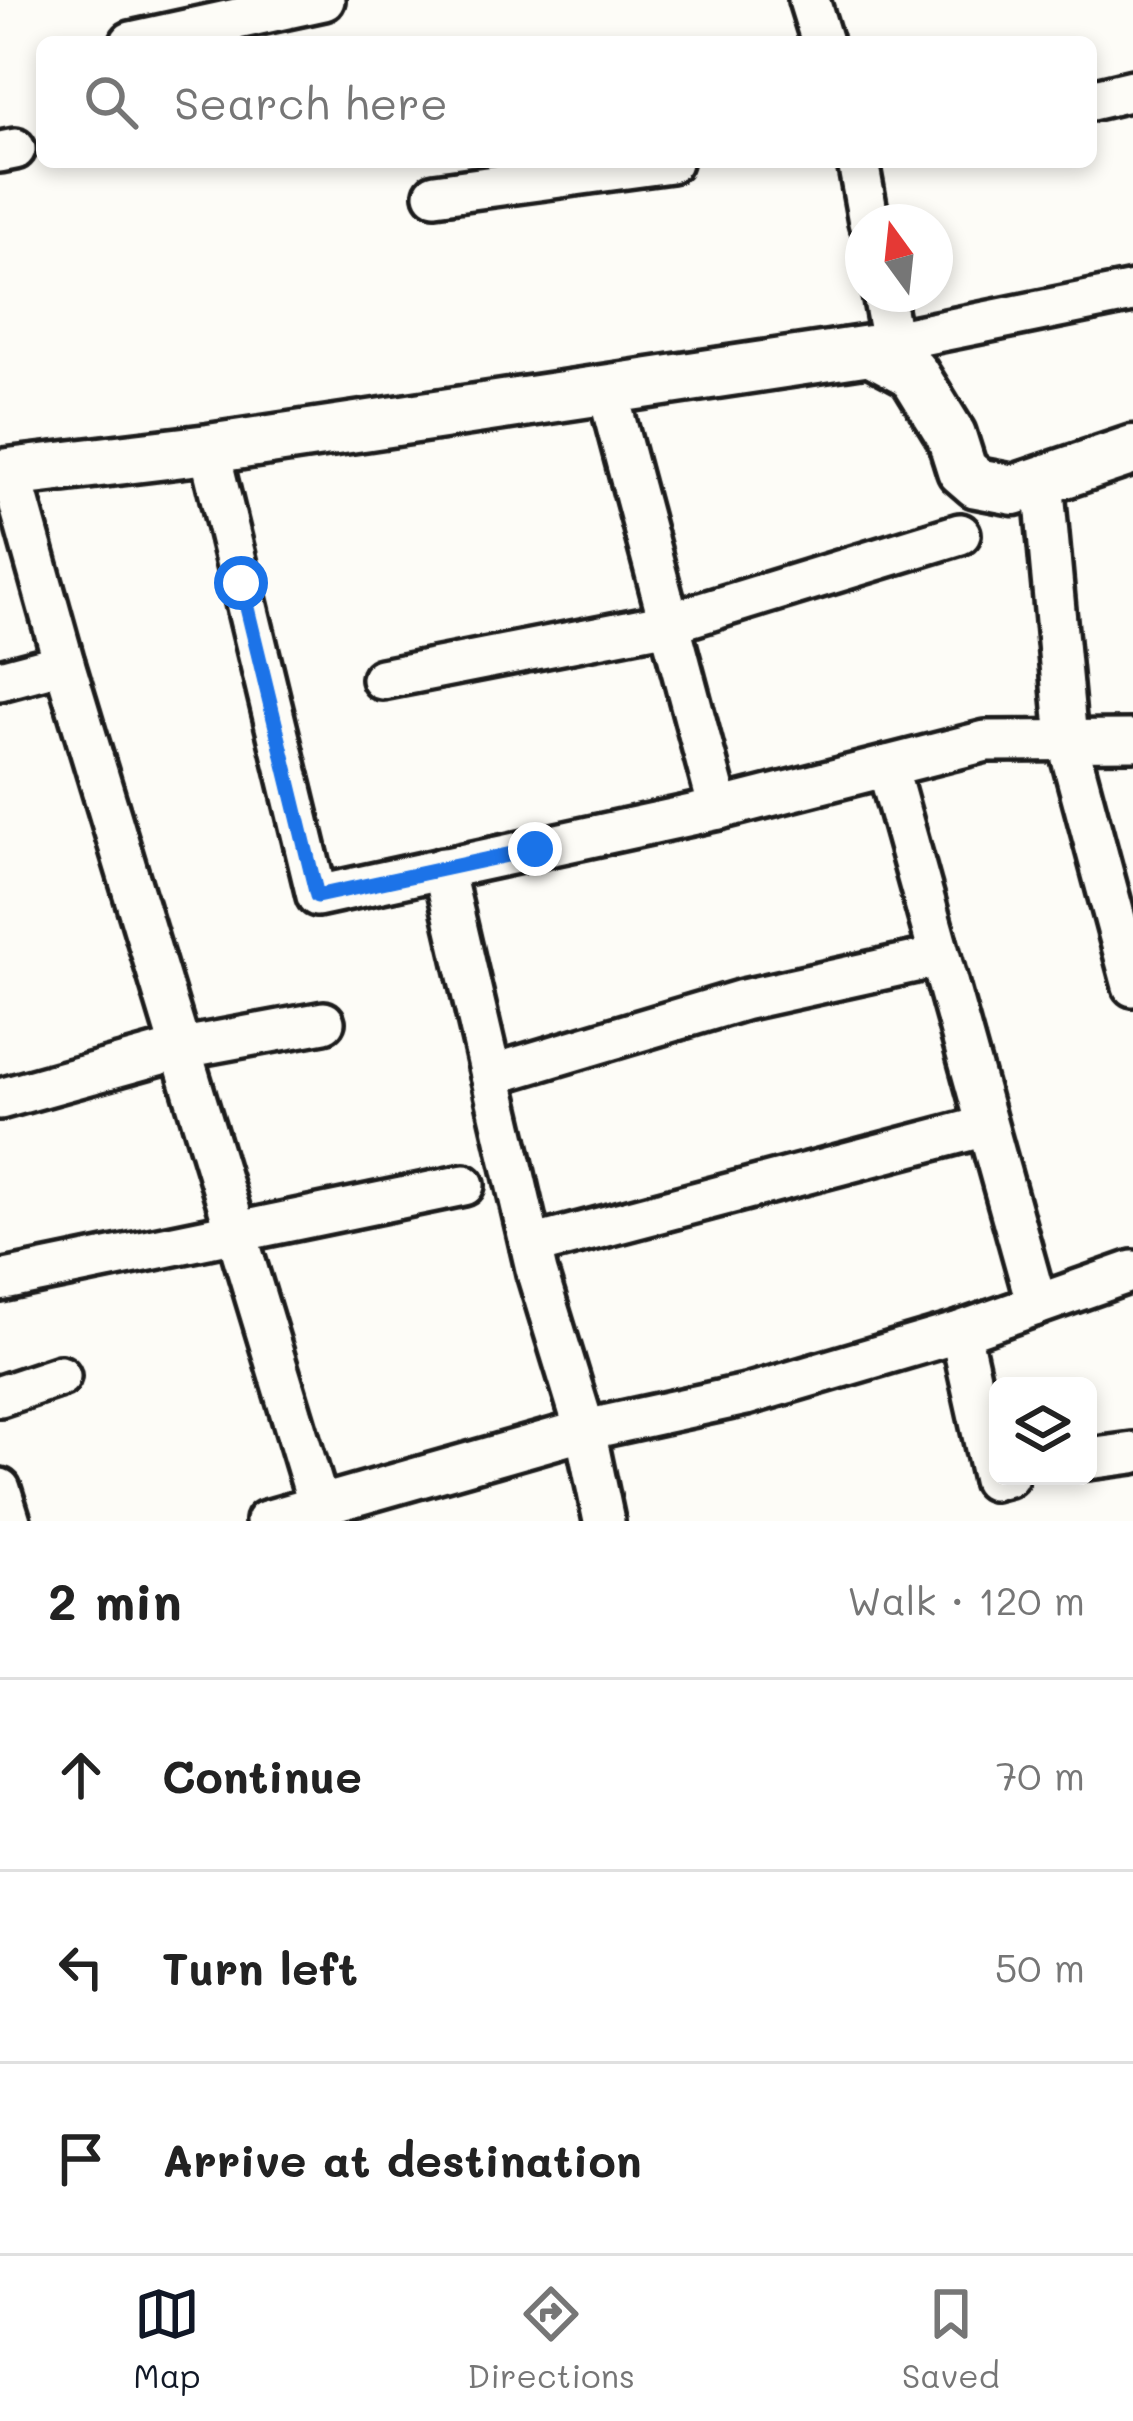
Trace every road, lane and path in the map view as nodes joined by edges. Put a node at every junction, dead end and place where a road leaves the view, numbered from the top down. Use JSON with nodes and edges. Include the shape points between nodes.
{"nodes":[{"id":1,"x":809,"y":0,"type":"edge"},
{"id":2,"x":303,"y":2,"type":"edge"},
{"id":3,"x":157,"y":36,"type":"edge"},
{"id":4,"x":820,"y":36,"type":"edge"},
{"id":5,"x":1133,"y":90,"type":"edge"},
{"id":6,"x":1097,"y":99,"type":"edge"},
{"id":7,"x":627,"y":168,"type":"edge"},
{"id":8,"x":859,"y":168,"type":"edge"},
{"id":9,"x":435,"y":194,"type":"dead end"},
{"id":10,"x":866,"y":204,"type":"edge"},
{"id":11,"x":1133,"y":292,"type":"edge"},
{"id":12,"x":886,"y":312,"type":"edge"},
{"id":13,"x":894,"y":353,"type":"junction"},
{"id":14,"x":607,"y":389,"type":"junction"},
{"id":15,"x":209,"y":449,"type":"junction"},
{"id":16,"x":1133,"y":450,"type":"edge"},
{"id":17,"x":5,"y":474,"type":"edge"},
{"id":18,"x":1043,"y":480,"type":"junction"},
{"id":19,"x":960,"y":534,"type":"dead end"},
{"id":20,"x":669,"y":623,"type":"junction"},
{"id":21,"x":64,"y":663,"type":"junction"},
{"id":22,"x":382,"y":679,"type":"dead end"},
{"id":23,"x":0,"y":680,"type":"edge"},
{"id":24,"x":1066,"y":740,"type":"junction"},
{"id":25,"x":1133,"y":740,"type":"edge"},
{"id":26,"x":887,"y":766,"type":"junction"},
{"id":27,"x":719,"y":809,"type":"junction"},
{"id":28,"x":443,"y":868,"type":"junction"},
{"id":29,"x":938,"y":957,"type":"junction"},
{"id":30,"x":1133,"y":986,"type":"edge"},
{"id":31,"x":324,"y":1022,"type":"dead end"},
{"id":32,"x":183,"y":1048,"type":"junction"},
{"id":33,"x":491,"y":1075,"type":"junction"},
{"id":34,"x":0,"y":1099,"type":"edge"},
{"id":35,"x":986,"y":1126,"type":"junction"},
{"id":36,"x":464,"y":1185,"type":"dead end"},
{"id":37,"x":238,"y":1233,"type":"junction"},
{"id":38,"x":531,"y":1246,"type":"junction"},
{"id":39,"x":1133,"y":1271,"type":"edge"},
{"id":40,"x":0,"y":1281,"type":"edge"},
{"id":41,"x":1037,"y":1305,"type":"junction"},
{"id":42,"x":960,"y":1332,"type":"junction"},
{"id":43,"x":60,"y":1376,"type":"dead end"},
{"id":44,"x":0,"y":1396,"type":"edge"},
{"id":45,"x":585,"y":1430,"type":"junction"},
{"id":46,"x":1133,"y":1453,"type":"edge"},
{"id":47,"x":989,"y":1458,"type":"edge"},
{"id":48,"x":1097,"y":1458,"type":"edge"},
{"id":49,"x":0,"y":1489,"type":"edge"},
{"id":50,"x":319,"y":1506,"type":"junction"},
{"id":51,"x":10,"y":1521,"type":"edge"},
{"id":52,"x":266,"y":1521,"type":"edge"},
{"id":53,"x":604,"y":1521,"type":"edge"}],
"edges":[{"from":1,"to":4,"type":"street"},
{"from":2,"to":3,"type":"street"},
{"from":5,"to":6,"type":"street"},
{"from":7,"to":9,"type":"street"},
{"from":8,"to":10,"type":"street"},
{"from":11,"to":13,"type":"street"},
{"from":12,"to":13,"type":"street"},
{"from":13,"to":14,"type":"main road"},
{"from":13,"to":18,"type":"main road","via":[[976,483],[1014,490]]},
{"from":14,"to":15,"type":"main road"},
{"from":14,"to":20,"type":"street"},
{"from":15,"to":17,"type":"main road"},
{"from":15,"to":28,"type":"street","via":[[317,896]]},
{"from":16,"to":18,"type":"main road"},
{"from":17,"to":21,"type":"street"},
{"from":18,"to":24,"type":"street"},
{"from":19,"to":20,"type":"street"},
{"from":20,"to":22,"type":"street"},
{"from":20,"to":27,"type":"street"},
{"from":21,"to":23,"type":"street"},
{"from":21,"to":32,"type":"street"},
{"from":24,"to":25,"type":"street"},
{"from":24,"to":26,"type":"street","via":[[986,741]]},
{"from":24,"to":30,"type":"street"},
{"from":26,"to":27,"type":"street"},
{"from":26,"to":29,"type":"street"},
{"from":27,"to":28,"type":"street"},
{"from":28,"to":33,"type":"street"},
{"from":29,"to":33,"type":"street","via":[[743,1000]]},
{"from":29,"to":35,"type":"street"},
{"from":31,"to":32,"type":"street"},
{"from":32,"to":34,"type":"street"},
{"from":32,"to":37,"type":"street"},
{"from":33,"to":38,"type":"street"},
{"from":35,"to":38,"type":"street"},
{"from":35,"to":41,"type":"street"},
{"from":36,"to":37,"type":"street"},
{"from":37,"to":40,"type":"street"},
{"from":37,"to":50,"type":"street"},
{"from":38,"to":45,"type":"street"},
{"from":39,"to":41,"type":"street"},
{"from":41,"to":42,"type":"street"},
{"from":42,"to":45,"type":"street","via":[[746,1395]]},
{"from":42,"to":47,"type":"street"},
{"from":43,"to":44,"type":"street"},
{"from":45,"to":50,"type":"street"},
{"from":45,"to":53,"type":"street"},
{"from":46,"to":48,"type":"street"},
{"from":49,"to":51,"type":"street"},
{"from":50,"to":52,"type":"street"}]}
